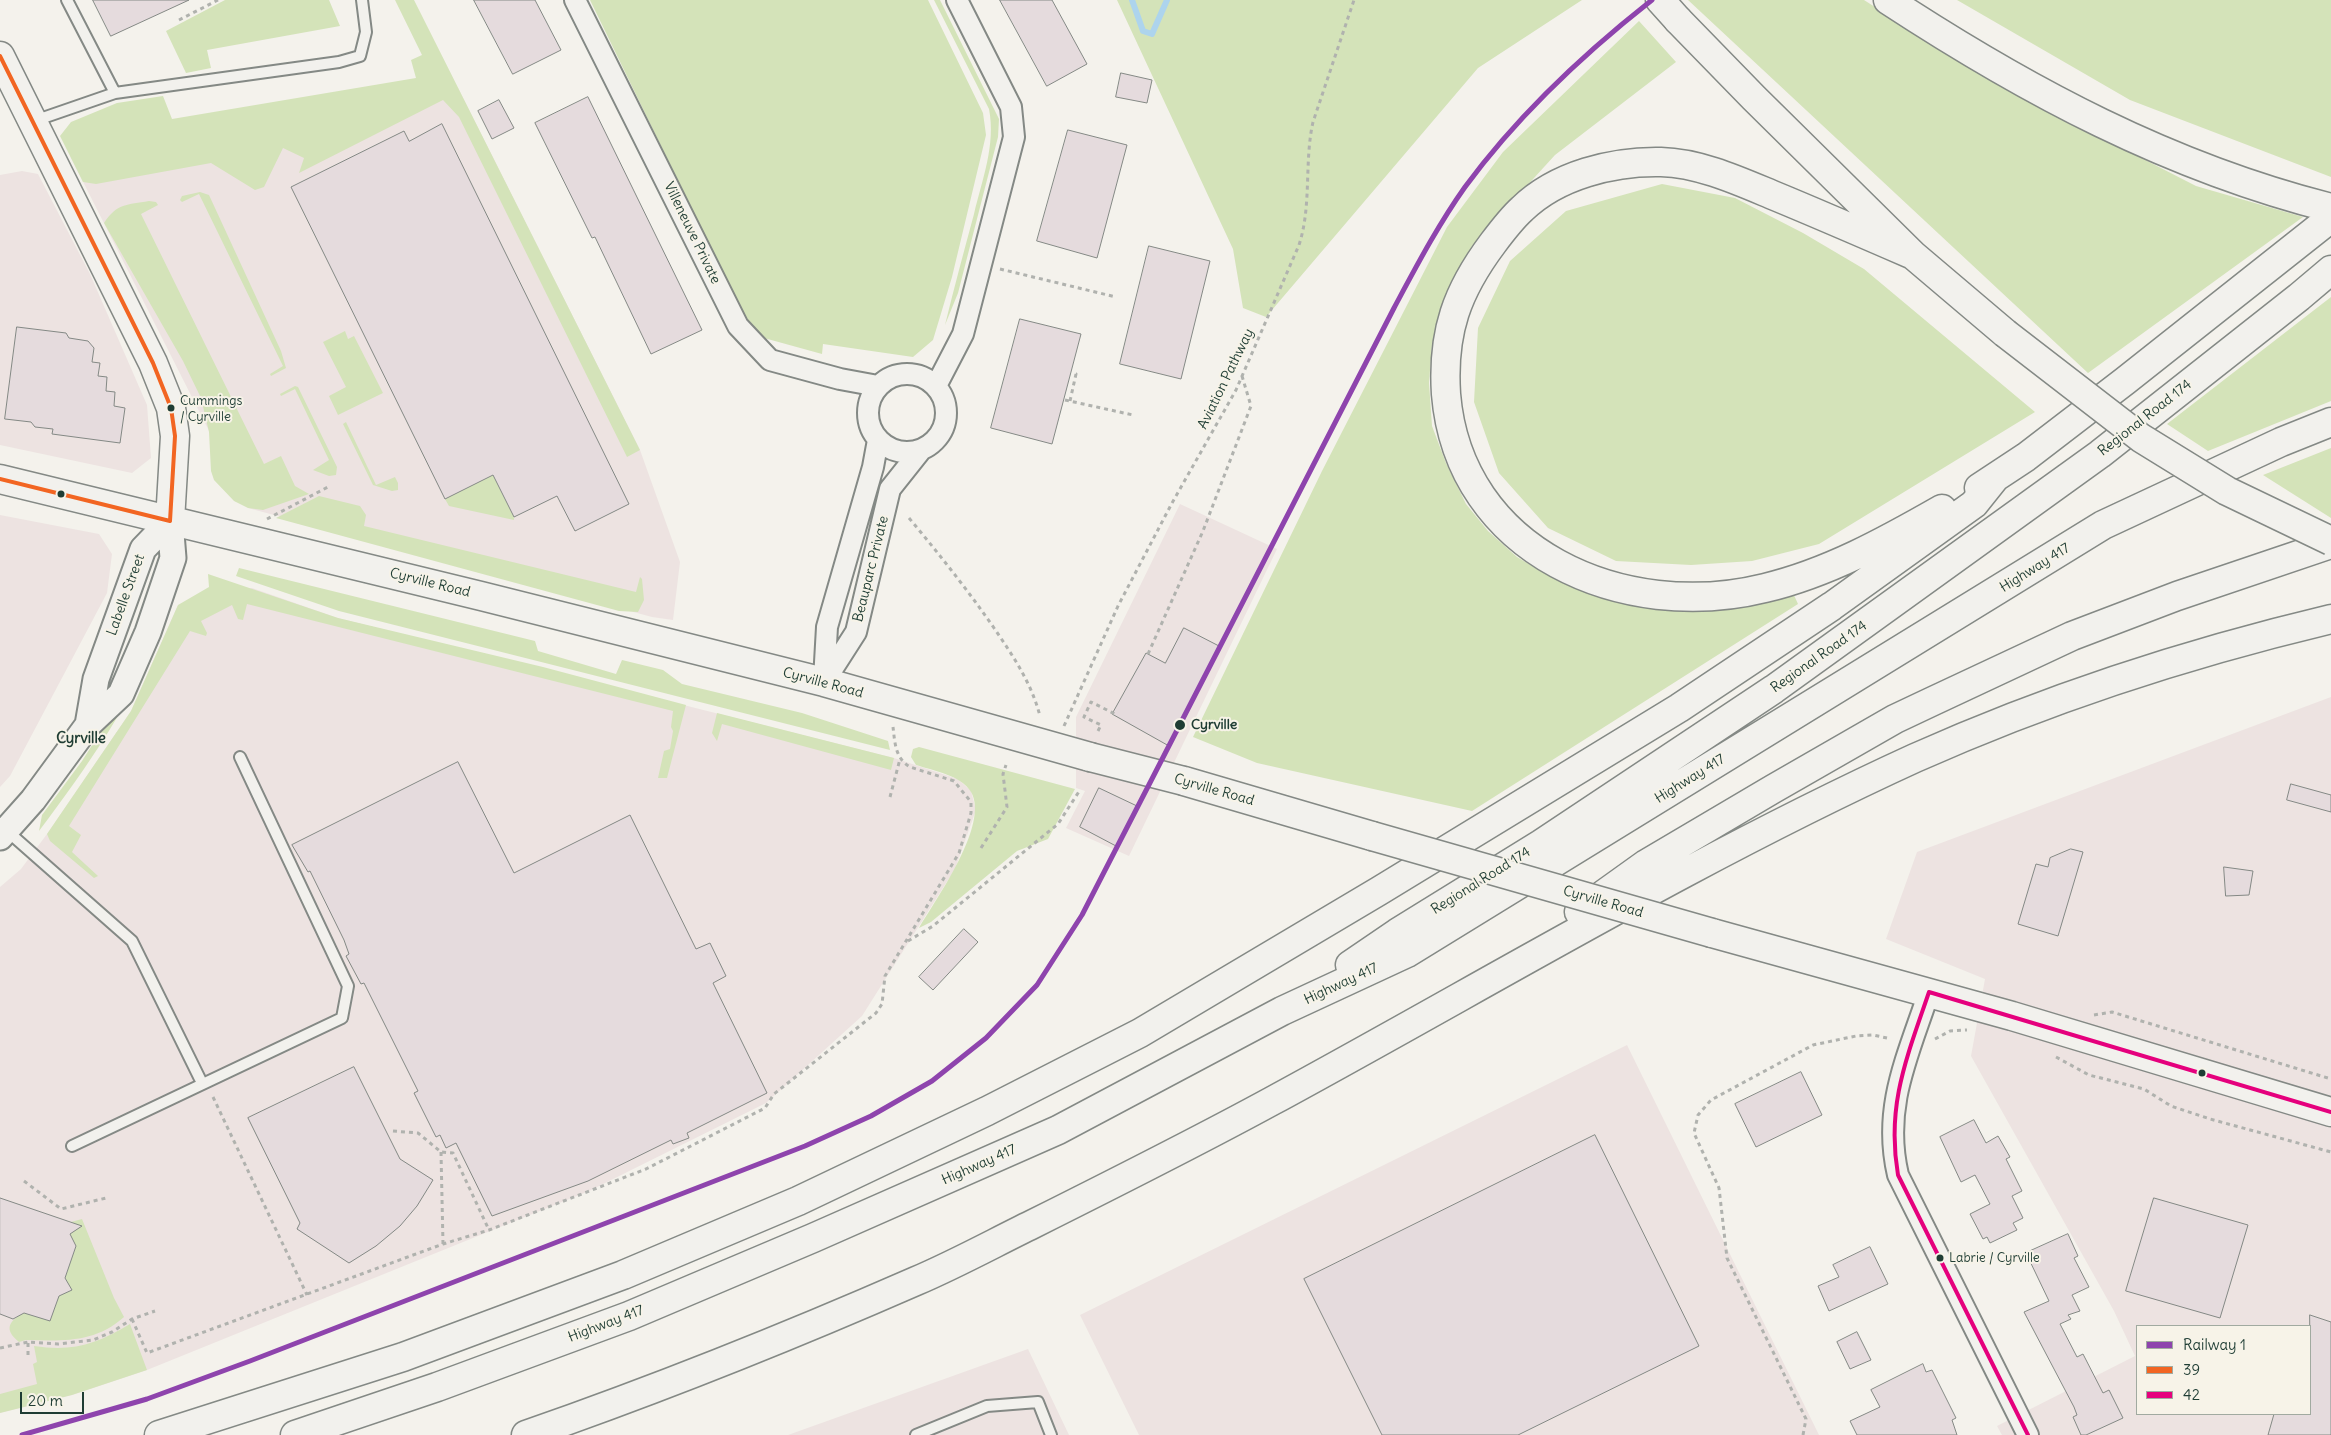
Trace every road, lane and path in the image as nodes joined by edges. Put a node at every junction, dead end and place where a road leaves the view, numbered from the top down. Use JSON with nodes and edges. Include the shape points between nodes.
{"nodes":[{"id":1,"x":67,"y":0,"type":"edge"},
{"id":2,"x":218,"y":0,"type":"edge"},
{"id":3,"x":362,"y":0,"type":"edge"},
{"id":4,"x":575,"y":0,"type":"edge"},
{"id":5,"x":957,"y":0,"type":"edge"},
{"id":6,"x":1354,"y":0,"type":"edge"},
{"id":7,"x":1660,"y":0,"type":"edge"},
{"id":8,"x":1888,"y":0,"type":"edge"},
{"id":9,"x":179,"y":20,"type":"dead end"},
{"id":10,"x":0,"y":56,"type":"edge"},
{"id":11,"x":115,"y":93,"type":"junction"},
{"id":12,"x":33,"y":122,"type":"junction"},
{"id":13,"x":2331,"y":208,"type":"edge"},
{"id":14,"x":2331,"y":218,"type":"edge"},
{"id":15,"x":1913,"y":255,"type":"junction"},
{"id":16,"x":982,"y":264,"type":"junction"},
{"id":17,"x":2331,"y":270,"type":"edge"},
{"id":18,"x":1116,"y":297,"type":"dead end"},
{"id":19,"x":1073,"y":374,"type":"dead end"},
{"id":20,"x":1242,"y":375,"type":"junction"},
{"id":21,"x":878,"y":386,"type":"junction"},
{"id":22,"x":936,"y":386,"type":"junction"},
{"id":23,"x":1065,"y":400,"type":"dead end"},
{"id":24,"x":1070,"y":401,"type":"junction"},
{"id":25,"x":1133,"y":415,"type":"dead end"},
{"id":26,"x":2331,"y":422,"type":"edge"},
{"id":27,"x":878,"y":440,"type":"junction"},
{"id":28,"x":921,"y":450,"type":"junction"},
{"id":29,"x":0,"y":479,"type":"edge"},
{"id":30,"x":1994,"y":479,"type":"junction"},
{"id":31,"x":328,"y":487,"type":"dead end"},
{"id":32,"x":909,"y":518,"type":"dead end"},
{"id":33,"x":265,"y":520,"type":"dead end"},
{"id":34,"x":170,"y":521,"type":"junction"},
{"id":35,"x":2331,"y":543,"type":"edge"},
{"id":36,"x":2331,"y":619,"type":"edge"},
{"id":37,"x":1148,"y":654,"type":"dead end"},
{"id":38,"x":824,"y":682,"type":"junction"},
{"id":39,"x":889,"y":702,"type":"junction"},
{"id":40,"x":1117,"y":715,"type":"dead end"},
{"id":41,"x":1040,"y":716,"type":"dead end"},
{"id":42,"x":88,"y":725,"type":"junction"},
{"id":43,"x":1094,"y":744,"type":"junction"},
{"id":44,"x":1055,"y":747,"type":"junction"},
{"id":45,"x":240,"y":757,"type":"dead end"},
{"id":46,"x":900,"y":758,"type":"junction"},
{"id":47,"x":1006,"y":765,"type":"dead end"},
{"id":48,"x":1080,"y":790,"type":"dead end"},
{"id":49,"x":890,"y":797,"type":"dead end"},
{"id":50,"x":2,"y":831,"type":"edge"},
{"id":51,"x":981,"y":848,"type":"dead end"},
{"id":52,"x":906,"y":942,"type":"junction"},
{"id":53,"x":1468,"y":991,"type":"junction"},
{"id":54,"x":1929,"y":992,"type":"junction"},
{"id":55,"x":1282,"y":1011,"type":"junction"},
{"id":56,"x":2092,"y":1016,"type":"dead end"},
{"id":57,"x":1971,"y":1029,"type":"dead end"},
{"id":58,"x":1887,"y":1038,"type":"dead end"},
{"id":59,"x":1933,"y":1041,"type":"dead end"},
{"id":60,"x":2048,"y":1054,"type":"dead end"},
{"id":61,"x":2331,"y":1079,"type":"edge"},
{"id":62,"x":202,"y":1083,"type":"junction"},
{"id":63,"x":212,"y":1096,"type":"dead end"},
{"id":64,"x":2331,"y":1112,"type":"edge"},
{"id":65,"x":394,"y":1131,"type":"dead end"},
{"id":66,"x":72,"y":1146,"type":"dead end"},
{"id":67,"x":441,"y":1152,"type":"junction"},
{"id":68,"x":2331,"y":1152,"type":"edge"},
{"id":69,"x":24,"y":1181,"type":"dead end"},
{"id":70,"x":106,"y":1198,"type":"dead end"},
{"id":71,"x":489,"y":1230,"type":"junction"},
{"id":72,"x":443,"y":1244,"type":"junction"},
{"id":73,"x":307,"y":1295,"type":"junction"},
{"id":74,"x":155,"y":1311,"type":"dead end"},
{"id":75,"x":132,"y":1318,"type":"junction"},
{"id":76,"x":28,"y":1342,"type":"junction"},
{"id":77,"x":0,"y":1348,"type":"edge"},
{"id":78,"x":28,"y":1355,"type":"dead end"},
{"id":79,"x":545,"y":1430,"type":"edge"},
{"id":80,"x":159,"y":1435,"type":"edge"},
{"id":81,"x":295,"y":1435,"type":"edge"},
{"id":82,"x":526,"y":1435,"type":"edge"},
{"id":83,"x":916,"y":1435,"type":"edge"},
{"id":84,"x":1050,"y":1435,"type":"edge"},
{"id":85,"x":1804,"y":1435,"type":"edge"},
{"id":86,"x":2028,"y":1435,"type":"edge"}],
"edges":[{"from":1,"to":11,"type":"lane"},
{"from":2,"to":9,"type":"path"},
{"from":3,"to":11,"type":"lane","via":[[366,32],[360,56],[339,62]]},
{"from":4,"to":21,"type":"street","name":"Villeneuve Private","via":[[738,326],[770,360]]},
{"from":5,"to":16,"type":"street","via":[[1011,106],[1014,137]]},
{"from":6,"to":20,"type":"path","name":"Aviation Pathway","via":[[1311,129],[1305,227]]},
{"from":7,"to":15,"type":"main road"},
{"from":8,"to":13,"type":"main road","via":[[2020,80],[2146,145],[2237,181]]},
{"from":10,"to":12,"type":"main road"},
{"from":11,"to":12,"type":"lane"},
{"from":12,"to":34,"type":"main road","via":[[153,362],[171,408],[175,436]]},
{"from":14,"to":30,"type":"main road","via":[[2125,381]]},
{"from":15,"to":30,"type":"main road","via":[[1746,184],[1700,168],[1663,162],[1634,164],[1573,177],[1523,207],[1480,260],[1457,302],[1450,326],[1445,376],[1450,422],[1457,449],[1477,492],[1526,545],[1547,559],[1596,582],[1644,593],[1680,596],[1739,594],[1795,579],[1879,544]]},
{"from":15,"to":35,"type":"main road","bridge":true,"via":[[2005,333],[2141,438],[2227,491]]},
{"from":16,"to":18,"type":"path"},
{"from":16,"to":22,"type":"street","via":[[963,334]]},
{"from":17,"to":55,"type":"main road","name":"Regional Road 174","via":[[2100,454],[1774,689]]},
{"from":19,"to":24,"type":"path","via":[[1076,374]]},
{"from":20,"to":37,"type":"path","via":[[1251,406],[1204,531]]},
{"from":20,"to":44,"type":"path","name":"Aviation Pathway","via":[[1118,606]]},
{"from":21,"to":22,"type":"street","via":[[893,376],[908,374],[923,377]]},
{"from":21,"to":27,"type":"street","via":[[867,412],[870,427]]},
{"from":22,"to":28,"type":"street","via":[[944,399],[947,414],[943,429],[934,442]]},
{"from":23,"to":24,"type":"path"},
{"from":24,"to":25,"type":"path"},
{"from":26,"to":55,"type":"main road","name":"Highway 417","via":[[2103,525],[1407,953]]},
{"from":27,"to":28,"type":"street","via":[[891,449]]},
{"from":27,"to":38,"type":"street","name":"Beauparc Private","via":[[826,627]]},
{"from":28,"to":38,"type":"street","name":"Beauparc Private","via":[[890,489],[856,632]]},
{"from":29,"to":34,"type":"main road","name":"Cyrville Road"},
{"from":30,"to":80,"type":"main road","via":[[1974,504],[1832,606],[1679,708],[1140,1033],[987,1111],[798,1201],[623,1275],[403,1357]]},
{"from":31,"to":33,"type":"path"},
{"from":32,"to":41,"type":"path","via":[[962,581],[1021,667],[1035,696]]},
{"from":34,"to":38,"type":"main road","name":"Cyrville Road"},
{"from":34,"to":42,"type":"street","name":"Labelle Street","via":[[142,549],[96,679]]},
{"from":34,"to":42,"type":"street","name":"Labelle Street","via":[[173,558],[148,632],[120,694]]},
{"from":35,"to":53,"type":"main road","via":[[2072,636],[1895,720],[1646,864]]},
{"from":36,"to":53,"type":"main road","via":[[2149,669],[1958,739],[1793,817]]},
{"from":38,"to":39,"type":"main road","name":"Cyrville Road"},
{"from":39,"to":44,"type":"main road","name":"Cyrville Road"},
{"from":39,"to":46,"type":"path"},
{"from":40,"to":43,"type":"path","via":[[1091,702],[1084,717],[1101,725]]},
{"from":42,"to":50,"type":"street","name":"Labelle Street","via":[[33,800]]},
{"from":43,"to":44,"type":"main road","name":"Cyrville Road"},
{"from":43,"to":54,"type":"main road","name":"Cyrville Road","bridge":true,"via":[[1184,781]]},
{"from":45,"to":62,"type":"lane","via":[[348,986],[342,1018]]},
{"from":46,"to":49,"type":"path"},
{"from":46,"to":52,"type":"path","via":[[910,767],[954,781],[971,802],[959,853]]},
{"from":47,"to":51,"type":"path","via":[[1003,774],[1007,807]]},
{"from":48,"to":52,"type":"path","via":[[1058,824],[933,926]]},
{"from":50,"to":62,"type":"lane","via":[[132,941]]},
{"from":52,"to":71,"type":"path","via":[[884,976],[882,1004],[876,1013],[774,1094],[765,1108],[646,1169]]},
{"from":53,"to":79,"type":"main road","via":[[1124,1179],[920,1279]]},
{"from":54,"to":64,"type":"main road","name":"Cyrville Road"},
{"from":54,"to":86,"type":"street","via":[[1893,1108],[1892,1137],[1898,1175]]},
{"from":55,"to":81,"type":"main road","name":"Highway 417","via":[[1058,1130],[813,1238],[629,1316],[437,1388]]},
{"from":56,"to":61,"type":"path","via":[[2112,1012]]},
{"from":57,"to":59,"type":"path","via":[[1950,1031]]},
{"from":58,"to":85,"type":"path","via":[[1856,1036],[1813,1045],[1711,1100],[1698,1115],[1694,1133],[1719,1188],[1727,1258],[1806,1419]]},
{"from":60,"to":68,"type":"path","via":[[2089,1075],[2144,1089],[2171,1106]]},
{"from":62,"to":66,"type":"lane"},
{"from":63,"to":73,"type":"path"},
{"from":65,"to":67,"type":"path","via":[[418,1133]]},
{"from":67,"to":71,"type":"path","via":[[453,1153]]},
{"from":67,"to":72,"type":"path"},
{"from":69,"to":70,"type":"path","via":[[61,1209]]},
{"from":71,"to":72,"type":"path"},
{"from":72,"to":73,"type":"path"},
{"from":73,"to":75,"type":"path","via":[[147,1353]]},
{"from":74,"to":75,"type":"path"},
{"from":75,"to":76,"type":"path","via":[[93,1340],[58,1344]]},
{"from":76,"to":77,"type":"path"},
{"from":76,"to":78,"type":"path"},
{"from":79,"to":82,"type":"main road"},
{"from":83,"to":84,"type":"lane","via":[[987,1406],[1038,1402]]}]}
